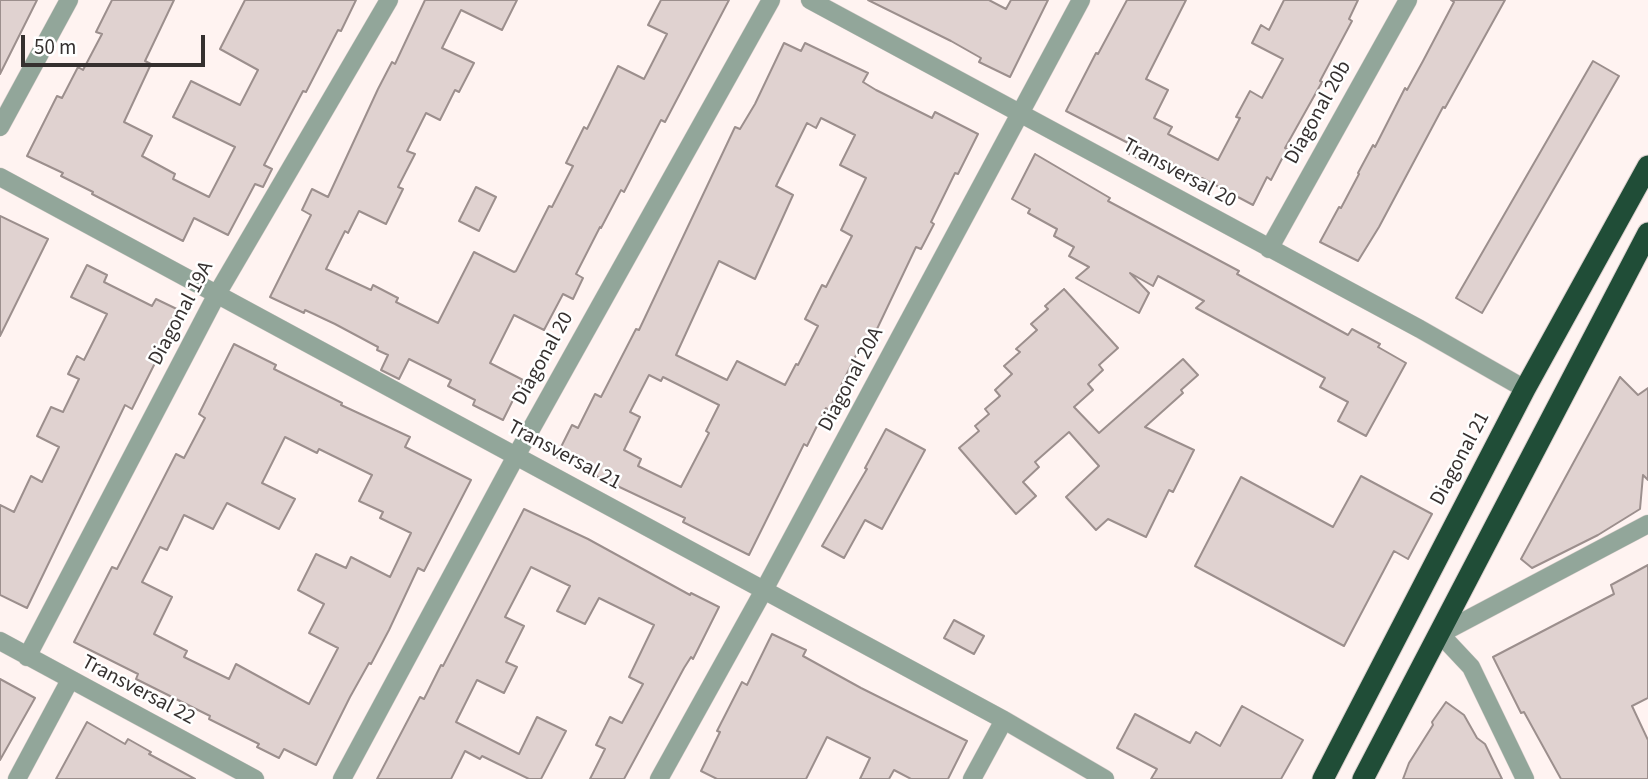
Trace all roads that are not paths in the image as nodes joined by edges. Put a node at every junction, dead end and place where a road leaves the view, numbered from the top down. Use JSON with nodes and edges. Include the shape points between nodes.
{"nodes":[{"id":1,"x":69,"y":0,"type":"edge"},
{"id":2,"x":389,"y":0,"type":"edge"},
{"id":3,"x":771,"y":0,"type":"edge"},
{"id":4,"x":810,"y":0,"type":"edge"},
{"id":5,"x":1081,"y":0,"type":"edge"},
{"id":6,"x":1408,"y":0,"type":"edge"},
{"id":7,"x":1020,"y":114,"type":"junction"},
{"id":8,"x":0,"y":127,"type":"edge"},
{"id":9,"x":1648,"y":166,"type":"edge"},
{"id":10,"x":0,"y":177,"type":"edge"},
{"id":11,"x":1648,"y":233,"type":"edge"},
{"id":12,"x":1269,"y":249,"type":"junction"},
{"id":13,"x":217,"y":294,"type":"junction"},
{"id":14,"x":1525,"y":389,"type":"junction"},
{"id":15,"x":516,"y":456,"type":"junction"},
{"id":16,"x":1648,"y":524,"type":"edge"},
{"id":17,"x":764,"y":590,"type":"junction"},
{"id":18,"x":1440,"y":634,"type":"junction"},
{"id":19,"x":0,"y":641,"type":"edge"},
{"id":20,"x":27,"y":657,"type":"junction"},
{"id":21,"x":70,"y":680,"type":"junction"},
{"id":22,"x":1004,"y":720,"type":"junction"},
{"id":23,"x":17,"y":779,"type":"edge"},
{"id":24,"x":255,"y":779,"type":"edge"},
{"id":25,"x":342,"y":779,"type":"edge"},
{"id":26,"x":659,"y":779,"type":"edge"},
{"id":27,"x":972,"y":779,"type":"edge"},
{"id":28,"x":1105,"y":779,"type":"edge"},
{"id":29,"x":1323,"y":779,"type":"edge"},
{"id":30,"x":1363,"y":779,"type":"edge"},
{"id":31,"x":1525,"y":779,"type":"edge"}],
"edges":[{"from":1,"to":8,"type":"street"},
{"from":2,"to":13,"type":"street","name":"Diagonal 19A"},
{"from":3,"to":15,"type":"street","name":"Diagonal 20"},
{"from":4,"to":7,"type":"street","name":"Transversal 20"},
{"from":5,"to":7,"type":"street","name":"Diagonal 20A"},
{"from":6,"to":12,"type":"street","name":"Diagonal 20b"},
{"from":7,"to":12,"type":"street","name":"Transversal 20"},
{"from":7,"to":17,"type":"street","name":"Diagonal 20A"},
{"from":9,"to":14,"type":"highway","name":"Diagonal 21"},
{"from":10,"to":13,"type":"street","name":"Transversal 21"},
{"from":11,"to":18,"type":"highway"},
{"from":12,"to":14,"type":"street","name":"Transversal 20"},
{"from":13,"to":15,"type":"street","name":"Transversal 21"},
{"from":13,"to":20,"type":"street","name":"Diagonal 19A"},
{"from":14,"to":29,"type":"highway","name":"Diagonal 21"},
{"from":15,"to":17,"type":"street","name":"Transversal 21"},
{"from":15,"to":25,"type":"street","name":"Diagonal 20"},
{"from":16,"to":18,"type":"street"},
{"from":17,"to":22,"type":"street","name":"Transversal 21"},
{"from":17,"to":26,"type":"street","name":"Diagonal 20A"},
{"from":18,"to":30,"type":"highway"},
{"from":18,"to":31,"type":"street","via":[[1471,667]]},
{"from":19,"to":20,"type":"street","name":"Transversal 22"},
{"from":20,"to":21,"type":"street","name":"Transversal 22"},
{"from":21,"to":23,"type":"street"},
{"from":21,"to":24,"type":"street","name":"Transversal 22"},
{"from":22,"to":27,"type":"street"},
{"from":22,"to":28,"type":"street","name":"Transversal 21"}]}
